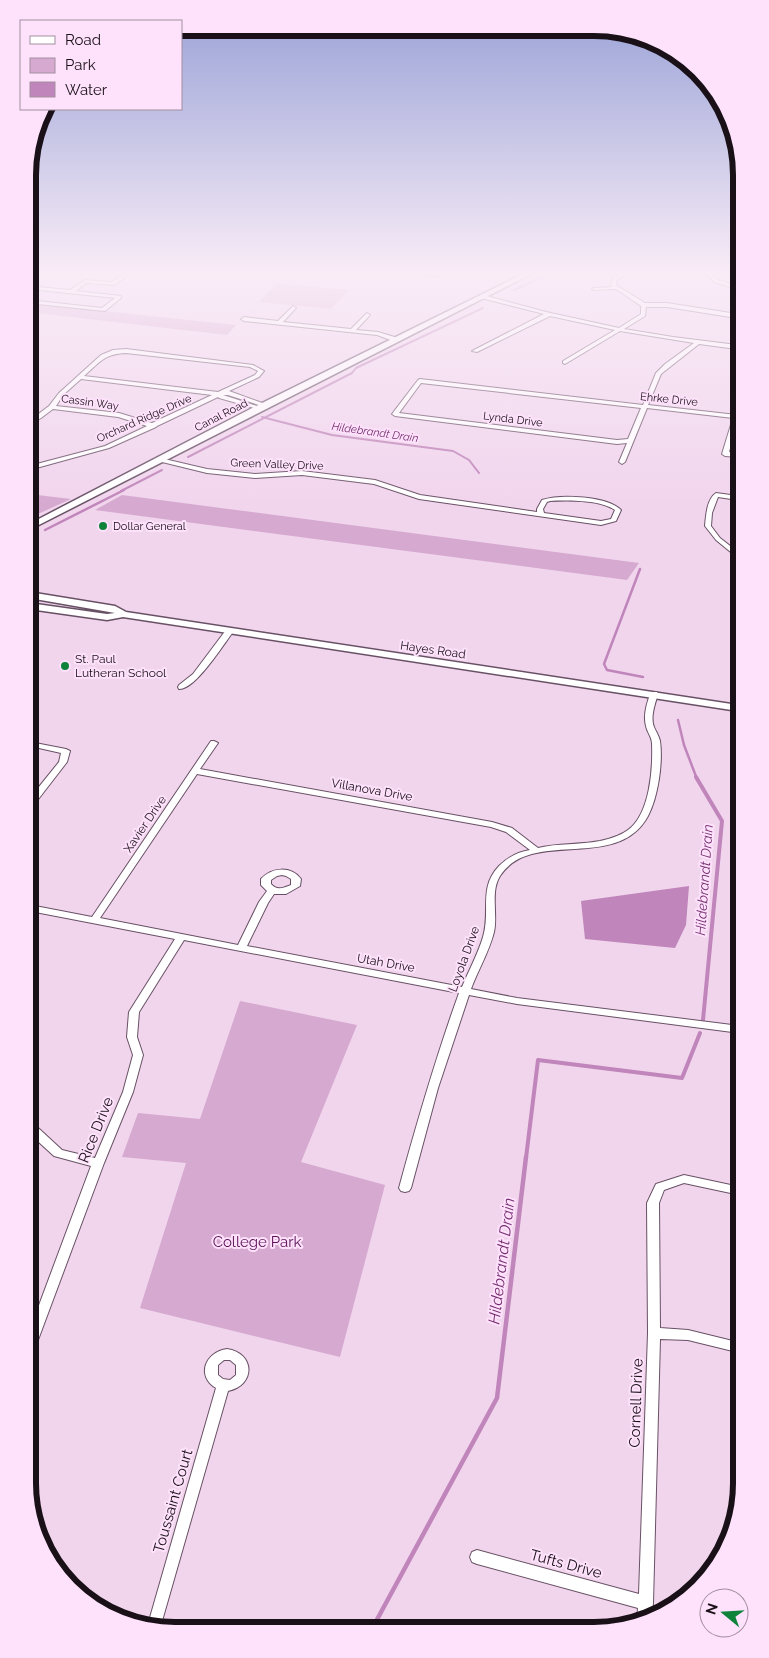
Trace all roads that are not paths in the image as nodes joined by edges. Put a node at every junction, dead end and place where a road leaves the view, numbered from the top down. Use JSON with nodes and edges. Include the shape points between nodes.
{"nodes":[{"id":1,"x":376,"y":349,"type":"edge"},
{"id":2,"x":480,"y":349,"type":"edge"},
{"id":3,"x":587,"y":349,"type":"edge"},
{"id":4,"x":691,"y":349,"type":"edge"},
{"id":5,"x":475,"y":352,"type":"dead end"},
{"id":6,"x":565,"y":362,"type":"dead end"},
{"id":7,"x":80,"y":377,"type":"junction"},
{"id":8,"x":219,"y":394,"type":"junction"},
{"id":9,"x":263,"y":406,"type":"junction"},
{"id":10,"x":646,"y":406,"type":"junction"},
{"id":11,"x":53,"y":407,"type":"junction"},
{"id":12,"x":395,"y":414,"type":"joint"},
{"id":13,"x":733,"y":416,"type":"edge"},
{"id":14,"x":37,"y":418,"type":"edge"},
{"id":15,"x":154,"y":426,"type":"junction"},
{"id":16,"x":733,"y":430,"type":"edge"},
{"id":17,"x":630,"y":441,"type":"junction"},
{"id":18,"x":733,"y":455,"type":"edge"},
{"id":19,"x":163,"y":458,"type":"junction"},
{"id":20,"x":622,"y":462,"type":"dead end"},
{"id":21,"x":37,"y":466,"type":"edge"},
{"id":22,"x":733,"y":497,"type":"edge"},
{"id":23,"x":541,"y":513,"type":"junction"},
{"id":24,"x":37,"y":523,"type":"edge"},
{"id":25,"x":733,"y":552,"type":"edge"},
{"id":26,"x":37,"y":596,"type":"edge"},
{"id":27,"x":37,"y":607,"type":"edge"},
{"id":28,"x":123,"y":614,"type":"junction"},
{"id":29,"x":229,"y":632,"type":"junction"},
{"id":30,"x":182,"y":687,"type":"dead end"},
{"id":31,"x":654,"y":694,"type":"junction"},
{"id":32,"x":733,"y":707,"type":"edge"},
{"id":33,"x":214,"y":743,"type":"dead end"},
{"id":34,"x":37,"y":745,"type":"edge"},
{"id":35,"x":66,"y":751,"type":"joint"},
{"id":36,"x":196,"y":771,"type":"junction"},
{"id":37,"x":37,"y":796,"type":"edge"},
{"id":38,"x":536,"y":850,"type":"junction"},
{"id":39,"x":272,"y":891,"type":"dead end"},
{"id":40,"x":36,"y":909,"type":"edge"},
{"id":41,"x":95,"y":920,"type":"junction"},
{"id":42,"x":180,"y":937,"type":"junction"},
{"id":43,"x":241,"y":949,"type":"junction"},
{"id":44,"x":466,"y":990,"type":"junction"},
{"id":45,"x":732,"y":1029,"type":"edge"},
{"id":46,"x":36,"y":1133,"type":"edge"},
{"id":47,"x":98,"y":1163,"type":"junction"},
{"id":48,"x":406,"y":1188,"type":"dead end"},
{"id":49,"x":732,"y":1189,"type":"edge"},
{"id":50,"x":36,"y":1329,"type":"edge"},
{"id":51,"x":654,"y":1332,"type":"junction"},
{"id":52,"x":732,"y":1346,"type":"edge"},
{"id":53,"x":224,"y":1384,"type":"dead end"},
{"id":54,"x":477,"y":1556,"type":"dead end"},
{"id":55,"x":646,"y":1603,"type":"junction"},
{"id":56,"x":645,"y":1612,"type":"edge"},
{"id":57,"x":155,"y":1620,"type":"edge"}],
"edges":[{"from":1,"to":9,"type":"street","name":"Canal Road"},
{"from":2,"to":5,"type":"street"},
{"from":3,"to":6,"type":"street"},
{"from":4,"to":10,"type":"street","via":[[661,369]]},
{"from":7,"to":8,"type":"street"},
{"from":7,"to":8,"type":"street","name":"Orchard Ridge Drive","via":[[103,356],[113,352],[246,365],[260,371]]},
{"from":7,"to":11,"type":"street","via":[[60,395]]},
{"from":8,"to":9,"type":"street"},
{"from":8,"to":15,"type":"street","name":"Orchard Ridge Drive"},
{"from":9,"to":19,"type":"street","name":"Canal Road"},
{"from":10,"to":12,"type":"street","name":"Ehrke Drive","via":[[420,381]]},
{"from":10,"to":13,"type":"street","name":"Ehrke Drive"},
{"from":10,"to":17,"type":"street"},
{"from":11,"to":14,"type":"street"},
{"from":11,"to":15,"type":"street","name":"Cassin Way","via":[[119,416]]},
{"from":12,"to":17,"type":"street","name":"Lynda Drive","via":[[616,442]]},
{"from":15,"to":21,"type":"street","name":"Orchard Ridge Drive","via":[[102,449]]},
{"from":16,"to":18,"type":"street","via":[[725,454]]},
{"from":17,"to":20,"type":"street"},
{"from":19,"to":23,"type":"street","name":"Green Valley Drive","via":[[189,467],[255,476],[302,473],[375,482],[419,497]]},
{"from":19,"to":24,"type":"street","name":"Canal Road"},
{"from":22,"to":25,"type":"street","via":[[716,495],[708,526]]},
{"from":23,"to":23,"type":"street","name":"Green Valley Drive","via":[[606,523],[614,520],[618,510],[610,504],[555,498],[544,501]]},
{"from":26,"to":28,"type":"street","name":"Hayes Road","via":[[115,609]]},
{"from":27,"to":28,"type":"street","name":"Hayes Road","via":[[108,617]]},
{"from":28,"to":29,"type":"street","name":"Hayes Road"},
{"from":29,"to":30,"type":"street","via":[[196,676]]},
{"from":29,"to":31,"type":"street","name":"Hayes Road"},
{"from":31,"to":32,"type":"street","name":"Hayes Road"},
{"from":31,"to":38,"type":"street","name":"Loyola Drive","via":[[649,724],[656,738],[651,802],[641,824],[613,842]]},
{"from":33,"to":36,"type":"street","name":"Xavier Drive"},
{"from":34,"to":35,"type":"street"},
{"from":35,"to":37,"type":"street","via":[[64,762]]},
{"from":36,"to":38,"type":"street","name":"Villanova Drive","via":[[492,825],[516,834]]},
{"from":36,"to":41,"type":"street","name":"Xavier Drive"},
{"from":38,"to":44,"type":"street","name":"Loyola Drive","via":[[513,860],[496,875],[492,886],[488,935]]},
{"from":39,"to":43,"type":"street"},
{"from":40,"to":41,"type":"street","name":"Utah Drive"},
{"from":41,"to":42,"type":"street","name":"Utah Drive"},
{"from":42,"to":43,"type":"street","name":"Utah Drive"},
{"from":42,"to":47,"type":"street","name":"Rice Drive","via":[[134,1012],[132,1037],[138,1055],[128,1092]]},
{"from":43,"to":44,"type":"street","name":"Utah Drive"},
{"from":44,"to":45,"type":"street","name":"Utah Drive","via":[[567,1009]]},
{"from":44,"to":48,"type":"street","name":"Loyola Drive","via":[[421,1125]]},
{"from":46,"to":47,"type":"street","via":[[58,1153]]},
{"from":47,"to":50,"type":"street","name":"Rice Drive"},
{"from":49,"to":51,"type":"street","name":"Cornell Drive","via":[[684,1180],[660,1187],[652,1215]]},
{"from":51,"to":52,"type":"street","via":[[688,1335]]},
{"from":51,"to":55,"type":"street","name":"Cornell Drive"},
{"from":53,"to":57,"type":"street","name":"Toussaint Court"},
{"from":54,"to":55,"type":"street","name":"Tufts Drive"},
{"from":55,"to":56,"type":"street","name":"Cornell Drive"}]}
